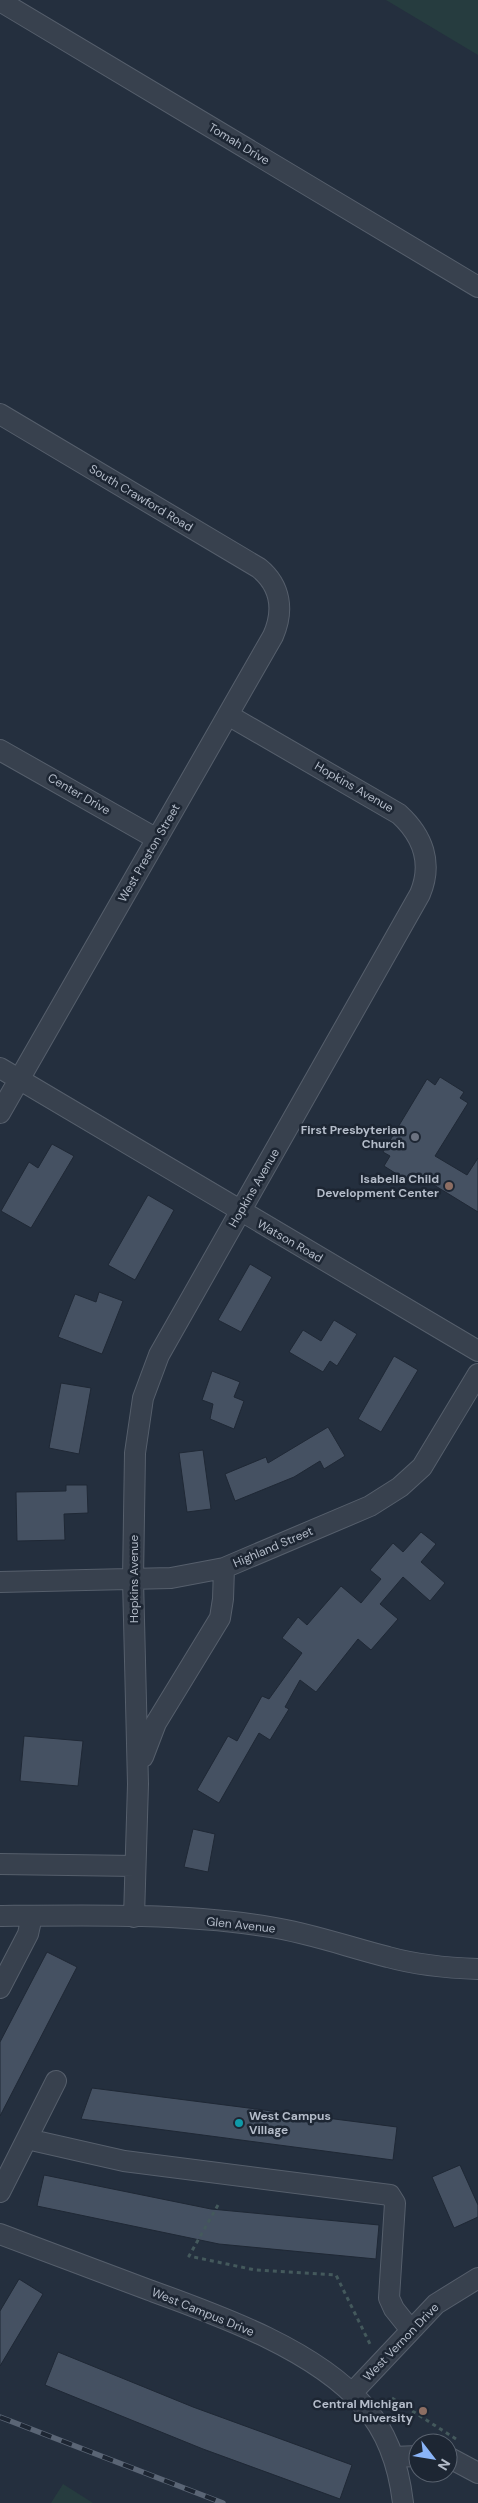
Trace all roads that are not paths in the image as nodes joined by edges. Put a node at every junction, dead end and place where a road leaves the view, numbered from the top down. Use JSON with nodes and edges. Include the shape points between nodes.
{"nodes":[{"id":1,"x":0,"y":1,"type":"edge"},
{"id":2,"x":478,"y":287,"type":"edge"},
{"id":3,"x":0,"y":414,"type":"edge"},
{"id":4,"x":277,"y":588,"type":"joint"},
{"id":5,"x":228,"y":715,"type":"junction"},
{"id":6,"x":0,"y":750,"type":"edge"},
{"id":7,"x":157,"y":839,"type":"junction"},
{"id":8,"x":0,"y":1068,"type":"edge"},
{"id":9,"x":19,"y":1080,"type":"junction"},
{"id":10,"x":0,"y":1113,"type":"edge"},
{"id":11,"x":240,"y":1212,"type":"junction"},
{"id":12,"x":478,"y":1351,"type":"edge"},
{"id":13,"x":478,"y":1374,"type":"edge"},
{"id":14,"x":224,"y":1568,"type":"junction"},
{"id":15,"x":133,"y":1579,"type":"junction"},
{"id":16,"x":0,"y":1582,"type":"edge"},
{"id":17,"x":138,"y":1784,"type":"junction"},
{"id":18,"x":0,"y":1864,"type":"edge"},
{"id":19,"x":134,"y":1866,"type":"junction"},
{"id":20,"x":0,"y":1916,"type":"edge"},
{"id":21,"x":32,"y":1916,"type":"junction"},
{"id":22,"x":134,"y":1917,"type":"junction"},
{"id":23,"x":478,"y":1969,"type":"edge"},
{"id":24,"x":0,"y":1988,"type":"edge"},
{"id":25,"x":56,"y":2081,"type":"dead end"},
{"id":26,"x":27,"y":2139,"type":"junction"},
{"id":27,"x":0,"y":2192,"type":"edge"},
{"id":28,"x":0,"y":2234,"type":"edge"},
{"id":29,"x":478,"y":2278,"type":"edge"},
{"id":30,"x":410,"y":2329,"type":"junction"},
{"id":31,"x":352,"y":2393,"type":"junction"},
{"id":32,"x":408,"y":2456,"type":"edge"},
{"id":33,"x":393,"y":2457,"type":"junction"},
{"id":34,"x":458,"y":2462,"type":"edge"},
{"id":35,"x":478,"y":2473,"type":"edge"},
{"id":36,"x":403,"y":2503,"type":"edge"}],
"edges":[{"from":1,"to":2,"type":"street","name":"Tomah Drive"},
{"from":3,"to":4,"type":"street","name":"South Crawford Road","via":[[252,563]]},
{"from":4,"to":5,"type":"street","name":"West Preston Street","via":[[280,608],[277,627]]},
{"from":5,"to":7,"type":"street","name":"West Preston Street"},
{"from":5,"to":11,"type":"street","name":"Hopkins Avenue","via":[[399,814],[420,839],[426,860],[420,894]]},
{"from":6,"to":7,"type":"street","name":"Center Drive"},
{"from":7,"to":9,"type":"street","name":"West Preston Street"},
{"from":8,"to":9,"type":"street","name":"Watson Road"},
{"from":9,"to":10,"type":"street","name":"West Preston Street"},
{"from":9,"to":11,"type":"street","name":"Watson Road"},
{"from":11,"to":12,"type":"street","name":"Watson Road"},
{"from":11,"to":15,"type":"street","name":"Hopkins Avenue","via":[[159,1355],[143,1398],[134,1453]]},
{"from":13,"to":14,"type":"street","name":"Highland Street","via":[[422,1467],[400,1487],[370,1506]]},
{"from":14,"to":15,"type":"street","name":"Highland Street","via":[[190,1576]]},
{"from":14,"to":17,"type":"street","name":"Hopkins Avenue","via":[[220,1618],[147,1741]]},
{"from":15,"to":16,"type":"street","name":"Highland Street"},
{"from":15,"to":17,"type":"street","name":"Hopkins Avenue"},
{"from":17,"to":19,"type":"street","name":"Hopkins Avenue"},
{"from":18,"to":19,"type":"street"},
{"from":19,"to":22,"type":"street","name":"Hopkins Avenue"},
{"from":20,"to":21,"type":"street","name":"Glen Avenue"},
{"from":21,"to":22,"type":"street","name":"Glen Avenue"},
{"from":21,"to":24,"type":"street","via":[[28,1934]]},
{"from":22,"to":23,"type":"street","name":"Glen Avenue","via":[[239,1922],[321,1938],[390,1958],[441,1967]]},
{"from":25,"to":26,"type":"street"},
{"from":26,"to":27,"type":"street"},
{"from":26,"to":30,"type":"street","via":[[124,2161],[390,2195],[395,2203],[389,2298]]},
{"from":28,"to":31,"type":"street","name":"West Campus Drive","via":[[233,2322],[303,2358]]},
{"from":29,"to":30,"type":"street","name":"West Vernon Drive","via":[[448,2295]]},
{"from":30,"to":31,"type":"street","name":"West Vernon Drive"},
{"from":31,"to":33,"type":"street","name":"West Campus Drive","via":[[379,2426]]},
{"from":32,"to":33,"type":"street"},
{"from":33,"to":36,"type":"street","name":"West Campus Drive"},
{"from":34,"to":35,"type":"street"}]}
